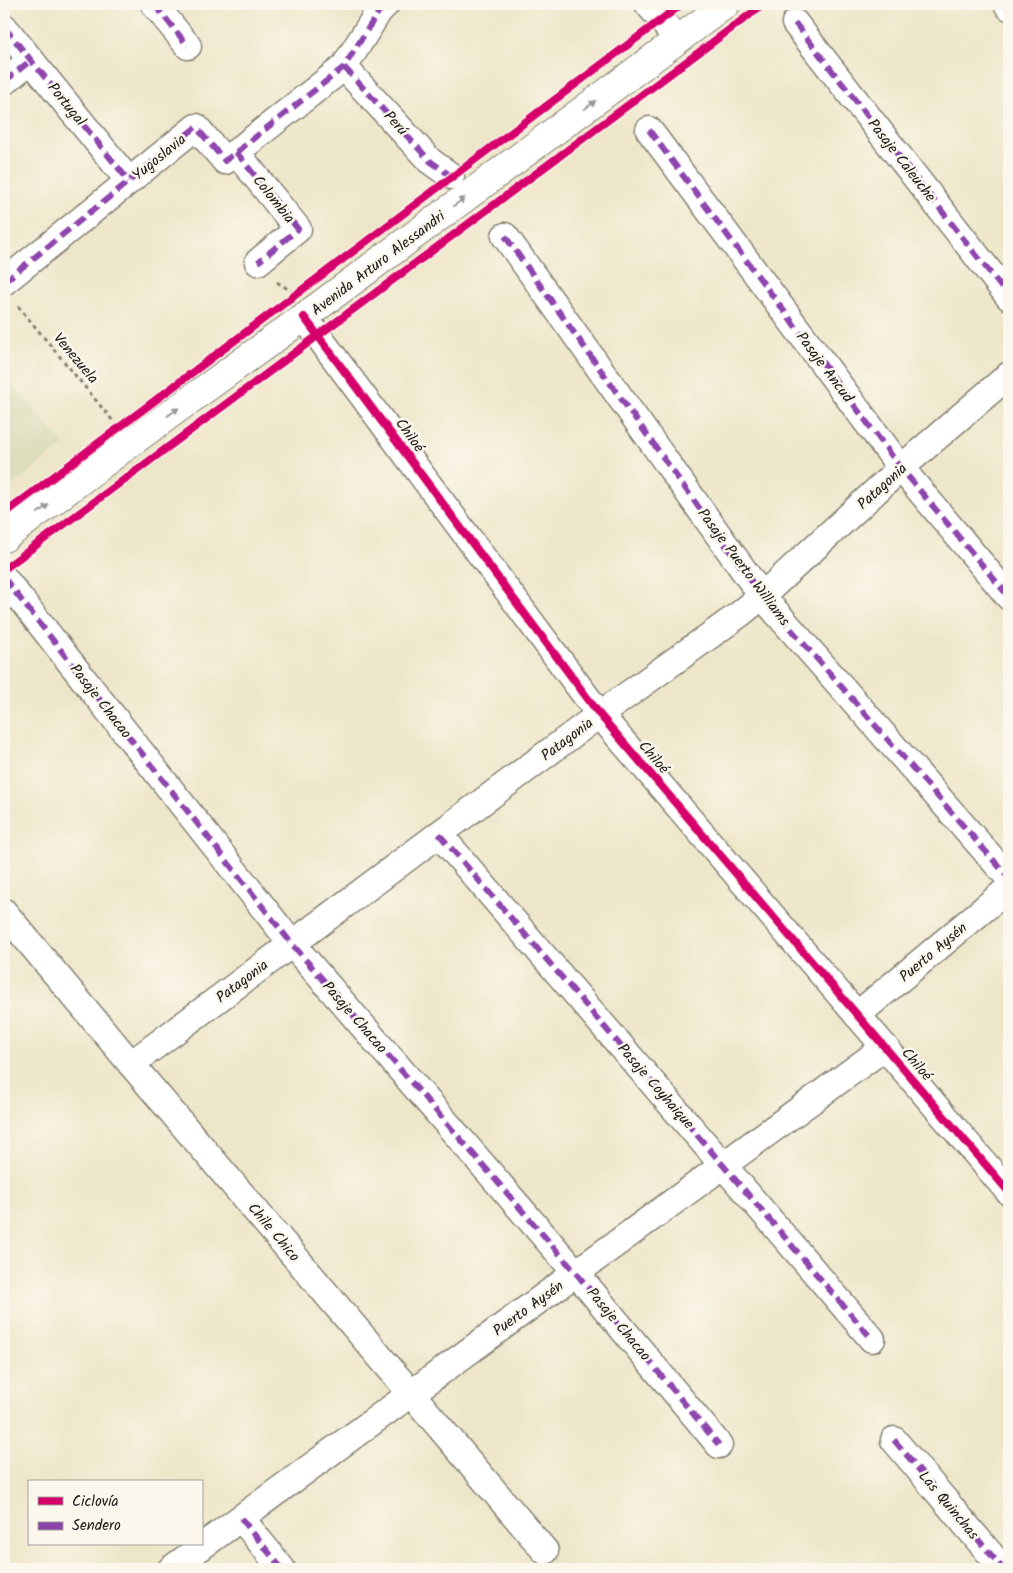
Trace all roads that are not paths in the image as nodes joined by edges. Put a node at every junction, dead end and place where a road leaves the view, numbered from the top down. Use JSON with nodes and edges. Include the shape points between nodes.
{"nodes":[{"id":1,"x":154,"y":4,"type":"edge"},
{"id":2,"x":386,"y":4,"type":"edge"},
{"id":3,"x":648,"y":4,"type":"edge"},
{"id":4,"x":726,"y":4,"type":"edge"},
{"id":5,"x":1007,"y":4,"type":"edge"},
{"id":6,"x":1009,"y":7,"type":"edge"},
{"id":7,"x":795,"y":23,"type":"dead end"},
{"id":8,"x":4,"y":27,"type":"edge"},
{"id":9,"x":678,"y":40,"type":"junction"},
{"id":10,"x":188,"y":46,"type":"dead end"},
{"id":11,"x":31,"y":60,"type":"junction"},
{"id":12,"x":344,"y":67,"type":"junction"},
{"id":13,"x":4,"y":82,"type":"edge"},
{"id":14,"x":649,"y":130,"type":"dead end"},
{"id":15,"x":236,"y":152,"type":"junction"},
{"id":16,"x":452,"y":176,"type":"dead end"},
{"id":17,"x":129,"y":182,"type":"junction"},
{"id":18,"x":505,"y":236,"type":"dead end"},
{"id":19,"x":258,"y":262,"type":"road end"},
{"id":20,"x":10,"y":292,"type":"edge"},
{"id":21,"x":1009,"y":296,"type":"edge"},
{"id":22,"x":296,"y":304,"type":"junction"},
{"id":23,"x":1009,"y":375,"type":"edge"},
{"id":24,"x":901,"y":468,"type":"junction"},
{"id":25,"x":4,"y":538,"type":"edge"},
{"id":26,"x":4,"y":578,"type":"edge"},
{"id":27,"x":762,"y":596,"type":"junction"},
{"id":28,"x":1009,"y":597,"type":"edge"},
{"id":29,"x":600,"y":715,"type":"junction"},
{"id":30,"x":439,"y":834,"type":"junction"},
{"id":31,"x":1009,"y":878,"type":"edge"},
{"id":32,"x":1009,"y":888,"type":"edge"},
{"id":33,"x":4,"y":912,"type":"edge"},
{"id":34,"x":292,"y":944,"type":"junction"},
{"id":35,"x":857,"y":1015,"type":"junction"},
{"id":36,"x":885,"y":1047,"type":"junction"},
{"id":37,"x":131,"y":1064,"type":"junction"},
{"id":38,"x":724,"y":1165,"type":"junction"},
{"id":39,"x":1009,"y":1192,"type":"edge"},
{"id":40,"x":576,"y":1272,"type":"junction"},
{"id":41,"x":872,"y":1339,"type":"dead end"},
{"id":42,"x":411,"y":1394,"type":"junction"},
{"id":43,"x":894,"y":1440,"type":"dead end"},
{"id":44,"x":719,"y":1444,"type":"dead end"},
{"id":45,"x":241,"y":1518,"type":"junction"},
{"id":46,"x":545,"y":1551,"type":"dead end"},
{"id":47,"x":171,"y":1569,"type":"edge"},
{"id":48,"x":282,"y":1569,"type":"edge"},
{"id":49,"x":1004,"y":1569,"type":"edge"}],
"edges":[{"from":1,"to":10,"type":"street"},
{"from":2,"to":12,"type":"street","via":[[378,11]]},
{"from":3,"to":9,"type":"street"},
{"from":4,"to":9,"type":"main road","name":"Avenida Arturo Alessandri"},
{"from":5,"to":6,"type":"street"},
{"from":7,"to":21,"type":"street","name":"Pasaje Caleuche"},
{"from":8,"to":11,"type":"street","name":"Portugal"},
{"from":22,"to":9,"type":"main road","name":"Avenida Arturo Alessandri","one_way":true},
{"from":11,"to":13,"type":"street"},
{"from":11,"to":17,"type":"street","name":"Portugal"},
{"from":12,"to":15,"type":"street"},
{"from":12,"to":16,"type":"street","name":"Perú","via":[[430,161]]},
{"from":14,"to":24,"type":"street","name":"Pasaje Ancud"},
{"from":15,"to":17,"type":"street","name":"Yugoslavia","via":[[225,161],[196,127]]},
{"from":15,"to":19,"type":"street","name":"Colombia","via":[[298,229]]},
{"from":17,"to":20,"type":"street","name":"Yugoslavia"},
{"from":18,"to":27,"type":"street","name":"Pasaje Puerto Williams"},
{"from":25,"to":22,"type":"main road","name":"Avenida Arturo Alessandri","one_way":true,"via":[[129,444]]},
{"from":22,"to":29,"type":"street","name":"Chiloé"},
{"from":23,"to":24,"type":"street","name":"Patagonia"},
{"from":24,"to":27,"type":"street","name":"Patagonia"},
{"from":24,"to":28,"type":"street","name":"Pasaje Ancud"},
{"from":26,"to":34,"type":"street","name":"Pasaje Chacao"},
{"from":27,"to":29,"type":"street","name":"Patagonia"},
{"from":27,"to":31,"type":"street","name":"Pasaje Puerto Williams"},
{"from":29,"to":30,"type":"street","name":"Patagonia"},
{"from":29,"to":35,"type":"street","name":"Chiloé"},
{"from":30,"to":34,"type":"street","name":"Patagonia"},
{"from":30,"to":38,"type":"street","name":"Pasaje Coyhaique"},
{"from":32,"to":35,"type":"street","name":"Puerto Aysén"},
{"from":33,"to":37,"type":"street","name":"Chile Chico"},
{"from":34,"to":37,"type":"street","name":"Patagonia"},
{"from":34,"to":40,"type":"street","name":"Pasaje Chacao"},
{"from":35,"to":36,"type":"street","name":"Chiloé"},
{"from":36,"to":38,"type":"street","name":"Puerto Aysén"},
{"from":36,"to":39,"type":"street","name":"Chiloé"},
{"from":37,"to":42,"type":"street","name":"Chile Chico"},
{"from":38,"to":40,"type":"street","name":"Puerto Aysén"},
{"from":38,"to":41,"type":"street","name":"Pasaje Coyhaique"},
{"from":40,"to":42,"type":"street","name":"Puerto Aysén"},
{"from":40,"to":44,"type":"street","name":"Pasaje Chacao"},
{"from":42,"to":45,"type":"street","name":"Puerto Aysén"},
{"from":42,"to":46,"type":"street","name":"Chile Chico"},
{"from":43,"to":49,"type":"street","name":"Las Quinchas"},
{"from":45,"to":47,"type":"street","name":"Puerto Aysén"},
{"from":45,"to":48,"type":"street"}]}
